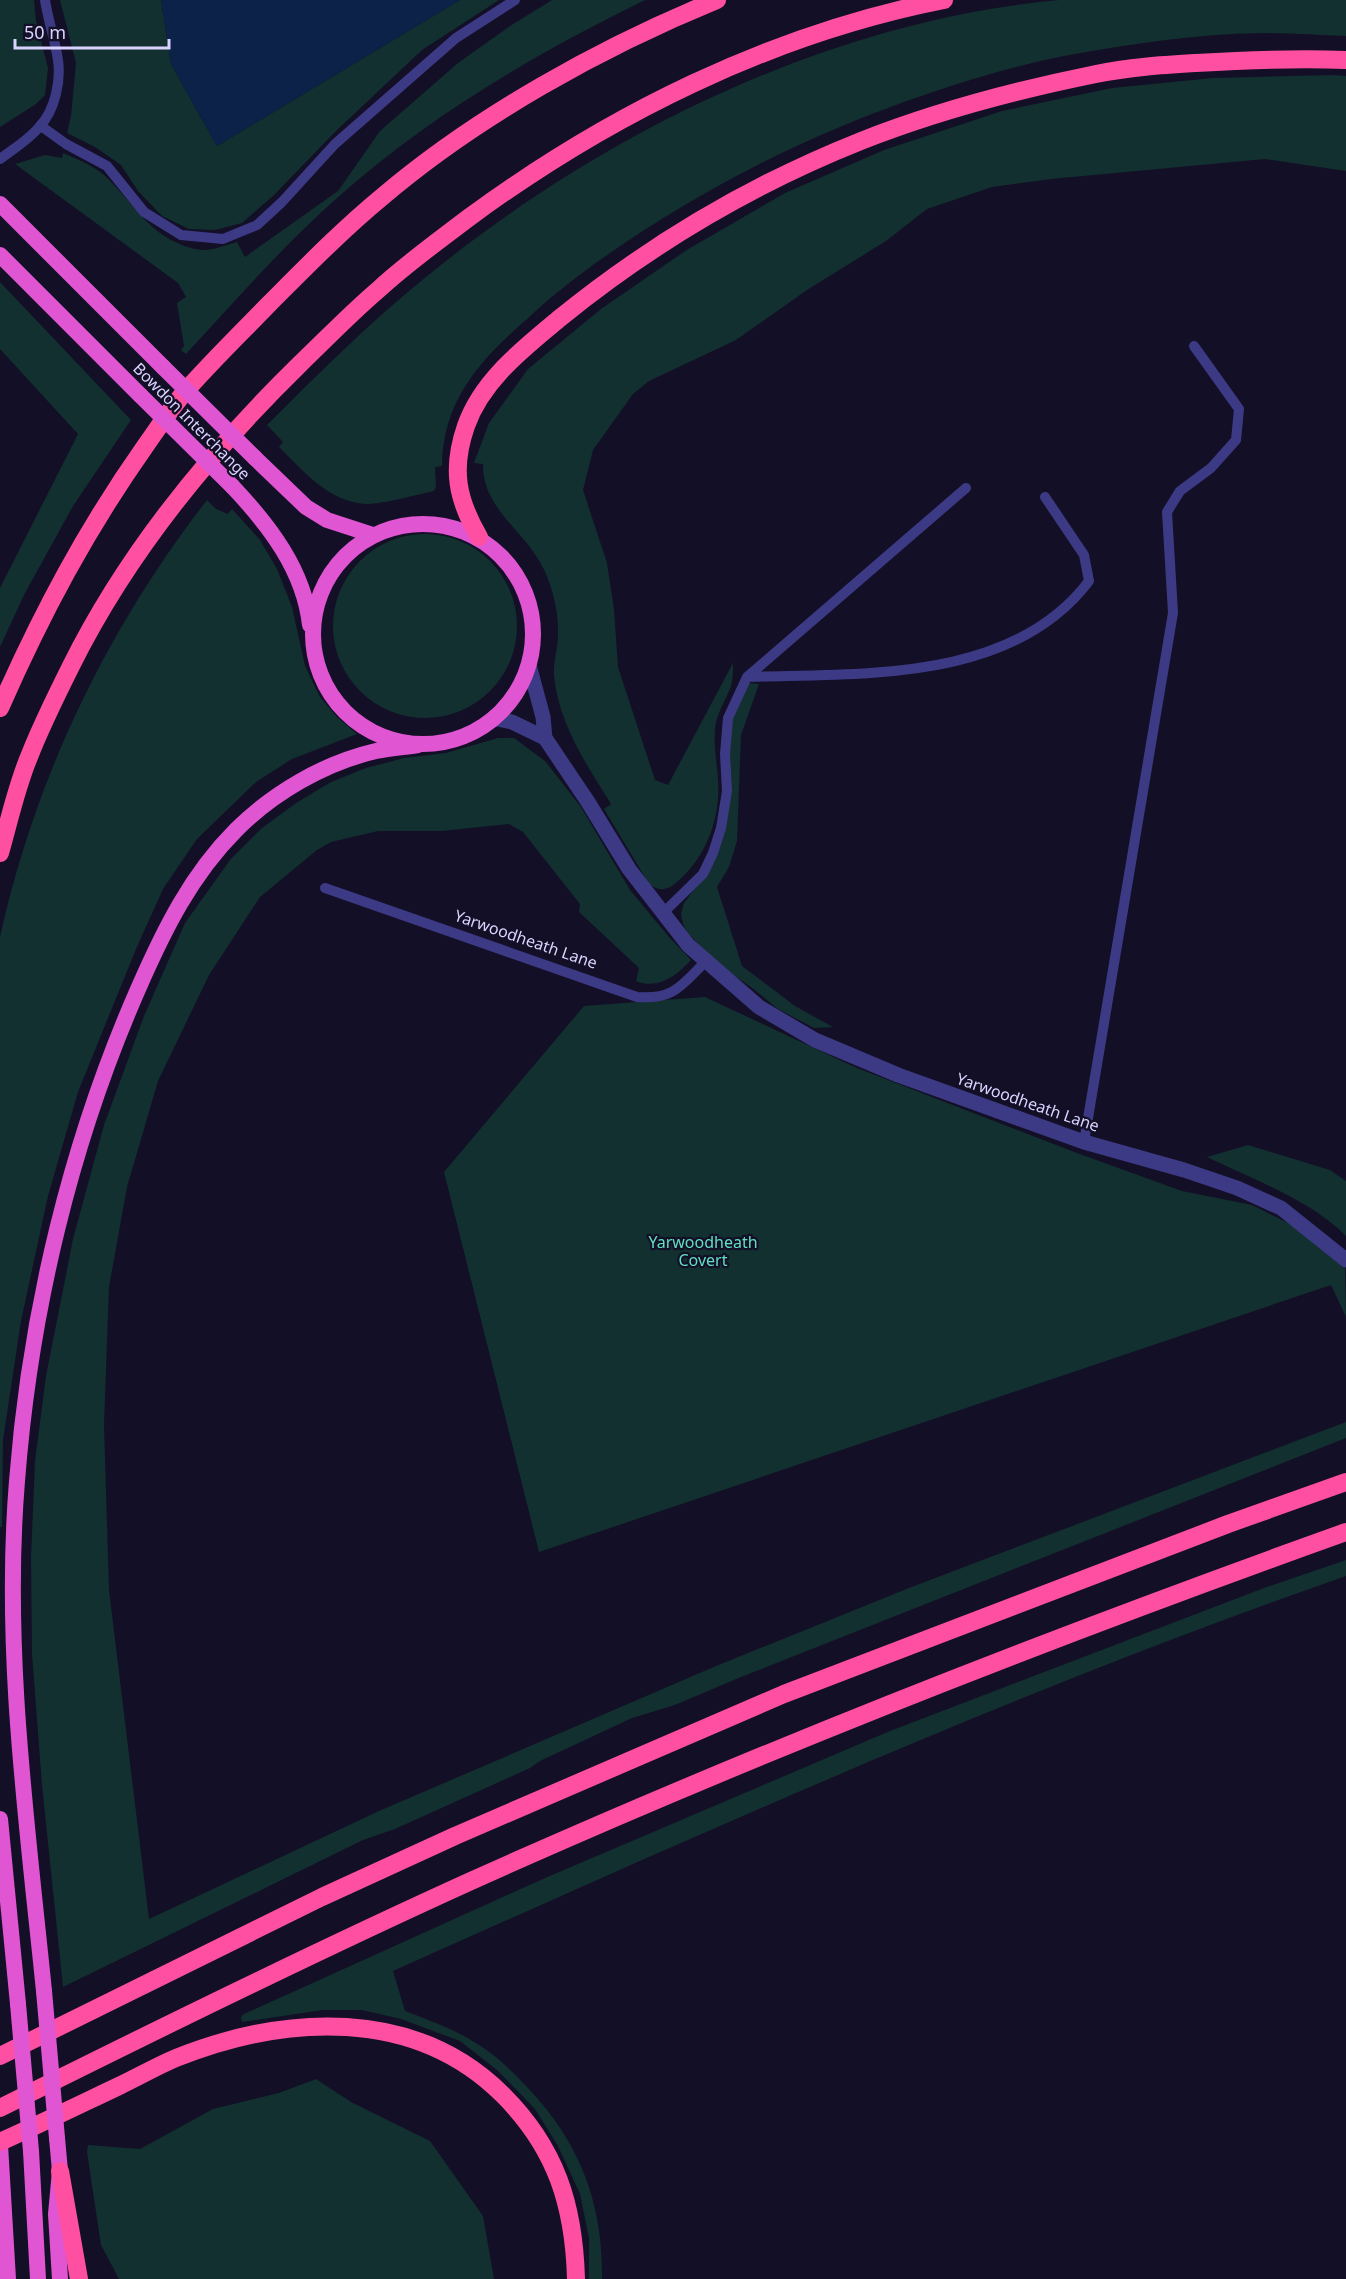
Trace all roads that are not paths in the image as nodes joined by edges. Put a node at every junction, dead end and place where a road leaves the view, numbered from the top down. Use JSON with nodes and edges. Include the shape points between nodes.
{"nodes":[{"id":1,"x":45,"y":0,"type":"edge"},
{"id":2,"x":515,"y":0,"type":"edge"},
{"id":3,"x":717,"y":0,"type":"edge"},
{"id":4,"x":944,"y":0,"type":"edge"},
{"id":5,"x":1346,"y":60,"type":"edge"},
{"id":6,"x":41,"y":126,"type":"junction"},
{"id":7,"x":0,"y":159,"type":"edge"},
{"id":8,"x":0,"y":204,"type":"edge"},
{"id":9,"x":0,"y":255,"type":"edge"},
{"id":10,"x":1194,"y":346,"type":"dead end"},
{"id":11,"x":966,"y":488,"type":"dead end"},
{"id":12,"x":1045,"y":497,"type":"dead end"},
{"id":13,"x":373,"y":535,"type":"junction"},
{"id":14,"x":479,"y":537,"type":"junction"},
{"id":15,"x":312,"y":641,"type":"junction"},
{"id":16,"x":529,"y":665,"type":"junction"},
{"id":17,"x":747,"y":677,"type":"junction"},
{"id":18,"x":0,"y":708,"type":"edge"},
{"id":19,"x":493,"y":718,"type":"junction"},
{"id":20,"x":545,"y":738,"type":"junction"},
{"id":21,"x":418,"y":745,"type":"junction"},
{"id":22,"x":0,"y":853,"type":"edge"},
{"id":23,"x":325,"y":888,"type":"dead end"},
{"id":24,"x":663,"y":913,"type":"junction"},
{"id":25,"x":706,"y":961,"type":"junction"},
{"id":26,"x":1084,"y":1142,"type":"junction"},
{"id":27,"x":1346,"y":1260,"type":"edge"},
{"id":28,"x":1346,"y":1471,"type":"edge"},
{"id":29,"x":1346,"y":1482,"type":"edge"},
{"id":30,"x":1228,"y":1524,"type":"junction"},
{"id":31,"x":1346,"y":1532,"type":"edge"},
{"id":32,"x":0,"y":1819,"type":"edge"},
{"id":33,"x":0,"y":2056,"type":"edge"},
{"id":34,"x":0,"y":2108,"type":"edge"},
{"id":35,"x":0,"y":2144,"type":"edge"},
{"id":36,"x":60,"y":2171,"type":"junction"},
{"id":37,"x":8,"y":2279,"type":"edge"},
{"id":38,"x":38,"y":2279,"type":"edge"},
{"id":39,"x":60,"y":2279,"type":"edge"},
{"id":40,"x":79,"y":2279,"type":"edge"},
{"id":41,"x":576,"y":2279,"type":"edge"}],
"edges":[{"from":1,"to":6,"type":"lane","via":[[58,60],[58,84]]},
{"from":2,"to":6,"type":"lane","via":[[456,38],[335,144],[257,225],[223,239],[181,235],[144,212],[107,166]]},
{"from":3,"to":18,"type":"highway","via":[[597,55],[455,141],[382,196],[286,287],[182,396],[125,474],[72,559],[30,639]]},
{"from":4,"to":22,"type":"highway","via":[[826,31],[666,96],[539,168],[379,288],[226,441],[171,508],[117,585],[71,664],[27,759]]},
{"from":5,"to":14,"type":"highway","via":[[1224,61],[1098,73],[917,120],[804,166],[748,194],[696,223],[586,297],[500,371],[479,399],[459,452],[458,483],[464,512]]},
{"from":6,"to":7,"type":"lane"},
{"from":8,"to":13,"type":"highway","name":"Bowdon Interchange","bridge":true,"via":[[306,507],[327,520]]},
{"from":9,"to":15,"type":"highway","name":"Bowdon Interchange","bridge":true,"via":[[265,522],[288,560],[309,613]]},
{"from":10,"to":26,"type":"lane","via":[[1239,409],[1236,440],[1211,468],[1180,491],[1167,512],[1173,613]]},
{"from":11,"to":17,"type":"lane"},
{"from":12,"to":17,"type":"lane","via":[[1084,555],[1089,581],[1073,601],[1044,623],[1001,648],[951,663],[896,670]]},
{"from":13,"to":14,"type":"highway","via":[[414,524],[434,524],[461,528]]},
{"from":13,"to":15,"type":"highway","via":[[340,561],[326,581]]},
{"from":14,"to":16,"type":"highway","via":[[504,557],[522,583],[532,613],[534,645]]},
{"from":15,"to":21,"type":"highway","name":"Bowdon Interchange","via":[[319,673],[342,709],[358,724],[387,739]]},
{"from":16,"to":19,"type":"highway","via":[[509,704]]},
{"from":16,"to":20,"type":"street","name":"Yarwoodheath Lane"},
{"from":17,"to":24,"type":"lane","via":[[728,717],[724,754],[727,791],[713,853],[703,874]]},
{"from":19,"to":20,"type":"street","via":[[512,722]]},
{"from":19,"to":21,"type":"highway","via":[[484,727],[453,741]]},
{"from":20,"to":24,"type":"street","name":"Yarwoodheath Lane","via":[[629,869]]},
{"from":21,"to":36,"type":"highway","bridge":true,"via":[[376,751],[302,780],[236,829],[207,862],[182,899],[129,1011],[76,1162],[39,1316],[16,1493],[14,1640],[19,1736]]},
{"from":23,"to":25,"type":"lane","name":"Yarwoodheath Lane","via":[[637,997],[656,998],[671,993]]},
{"from":24,"to":25,"type":"street","name":"Yarwoodheath Lane"},
{"from":25,"to":26,"type":"street","name":"Yarwoodheath Lane","via":[[759,1007],[815,1040],[898,1075]]},
{"from":26,"to":27,"type":"street","name":"Yarwoodheath Lane","via":[[1238,1188],[1281,1209]]},
{"from":28,"to":30,"type":"highway"},
{"from":29,"to":30,"type":"highway"},
{"from":30,"to":33,"type":"highway","via":[[784,1694],[466,1831],[226,1943]]},
{"from":31,"to":34,"type":"highway","via":[[957,1676],[620,1815],[343,1940]]},
{"from":32,"to":38,"type":"highway","bridge":true,"via":[[31,2151]]},
{"from":35,"to":37,"type":"highway"},
{"from":35,"to":41,"type":"highway","via":[[176,2058],[224,2043],[323,2025],[357,2026],[398,2034],[462,2062],[517,2109],[559,2177],[569,2210]]},
{"from":36,"to":39,"type":"highway","via":[[56,2214]]},
{"from":36,"to":40,"type":"highway"}]}
